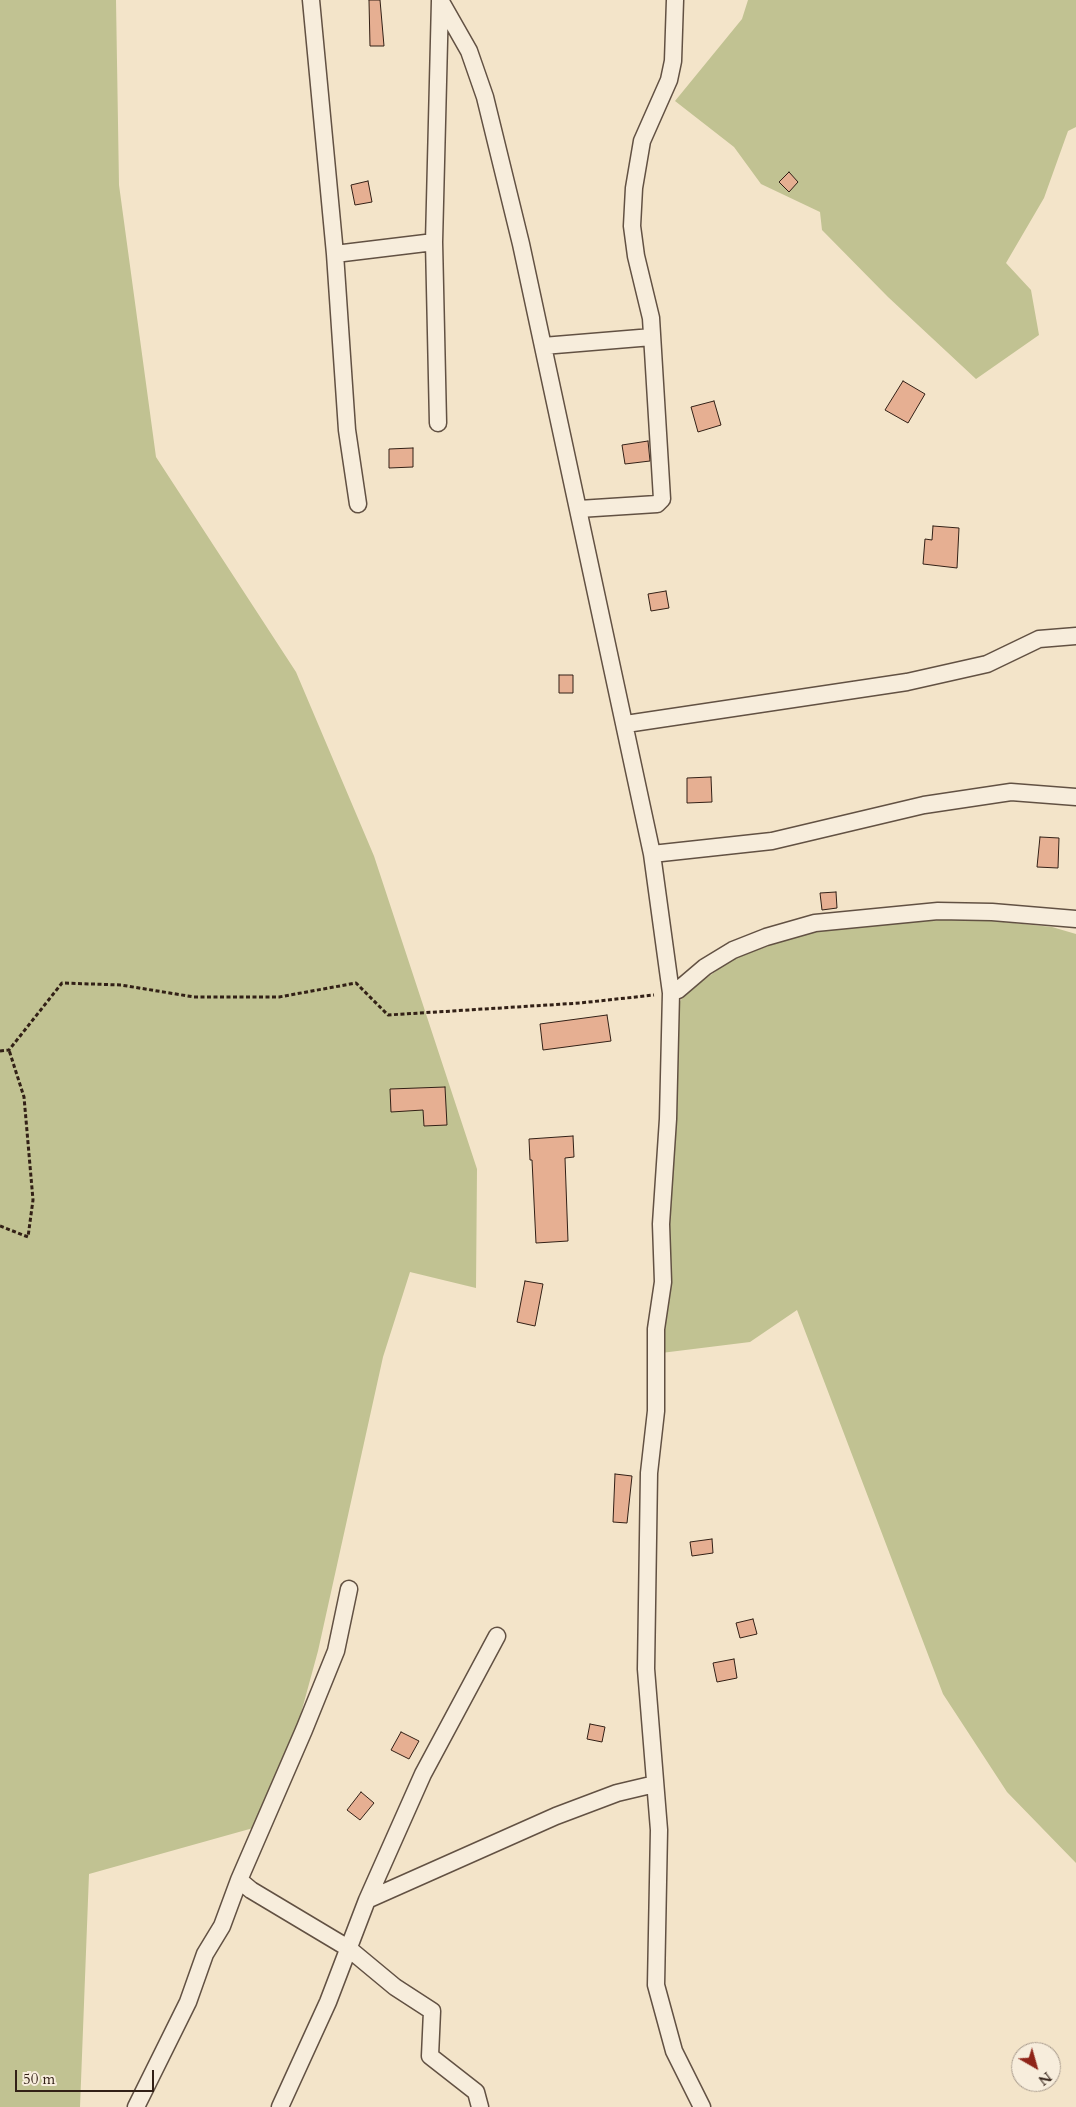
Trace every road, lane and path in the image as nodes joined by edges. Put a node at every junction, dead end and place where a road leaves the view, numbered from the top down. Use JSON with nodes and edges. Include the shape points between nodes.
{"nodes":[{"id":1,"x":311,"y":0,"type":"edge"},
{"id":2,"x":440,"y":0,"type":"edge"},
{"id":3,"x":676,"y":0,"type":"edge"},
{"id":4,"x":434,"y":242,"type":"junction"},
{"id":5,"x":335,"y":254,"type":"junction"},
{"id":6,"x":652,"y":337,"type":"junction"},
{"id":7,"x":543,"y":346,"type":"junction"},
{"id":8,"x":438,"y":424,"type":"dead end"},
{"id":9,"x":358,"y":504,"type":"dead end"},
{"id":10,"x":579,"y":509,"type":"junction"},
{"id":11,"x":1076,"y":636,"type":"edge"},
{"id":12,"x":626,"y":724,"type":"junction"},
{"id":13,"x":1076,"y":797,"type":"edge"},
{"id":14,"x":652,"y":854,"type":"junction"},
{"id":15,"x":1076,"y":919,"type":"edge"},
{"id":16,"x":671,"y":993,"type":"junction"},
{"id":17,"x":9,"y":1050,"type":"junction"},
{"id":18,"x":0,"y":1051,"type":"edge"},
{"id":19,"x":0,"y":1226,"type":"edge"},
{"id":20,"x":349,"y":1589,"type":"dead end"},
{"id":21,"x":497,"y":1636,"type":"dead end"},
{"id":22,"x":655,"y":1784,"type":"junction"},
{"id":23,"x":239,"y":1880,"type":"junction"},
{"id":24,"x":368,"y":1900,"type":"junction"},
{"id":25,"x":348,"y":1948,"type":"junction"},
{"id":26,"x":136,"y":2107,"type":"edge"},
{"id":27,"x":280,"y":2107,"type":"edge"},
{"id":28,"x":480,"y":2107,"type":"edge"},
{"id":29,"x":702,"y":2107,"type":"edge"}],
"edges":[{"from":1,"to":5,"type":"street"},
{"from":2,"to":4,"type":"street"},
{"from":2,"to":7,"type":"street","via":[[469,52],[485,97]]},
{"from":3,"to":6,"type":"street","via":[[669,80],[642,141],[634,188],[632,226]]},
{"from":4,"to":5,"type":"street"},
{"from":4,"to":8,"type":"street"},
{"from":5,"to":9,"type":"street","via":[[347,430]]},
{"from":6,"to":7,"type":"street"},
{"from":6,"to":10,"type":"street","via":[[662,498],[657,504]]},
{"from":7,"to":10,"type":"street"},
{"from":10,"to":12,"type":"street"},
{"from":11,"to":12,"type":"street","via":[[1039,639],[986,664],[907,682]]},
{"from":12,"to":14,"type":"street"},
{"from":13,"to":14,"type":"street","via":[[1011,792],[924,805],[772,841]]},
{"from":14,"to":16,"type":"street"},
{"from":15,"to":16,"type":"street","via":[[938,910],[815,923],[734,950]]},
{"from":16,"to":17,"type":"path","via":[[580,1003],[388,1015],[356,984],[270,997],[194,997],[121,986],[62,983]]},
{"from":16,"to":22,"type":"street","via":[[661,1224],[663,1282],[656,1329],[656,1411],[649,1473],[646,1669]]},
{"from":17,"to":18,"type":"path"},
{"from":17,"to":19,"type":"path","via":[[24,1097],[33,1200],[28,1238]]},
{"from":20,"to":23,"type":"street","via":[[336,1651]]},
{"from":21,"to":24,"type":"street","via":[[423,1774]]},
{"from":22,"to":24,"type":"street","via":[[556,1816]]},
{"from":22,"to":29,"type":"street","via":[[659,1830],[656,1985],[674,2051]]},
{"from":23,"to":25,"type":"street"},
{"from":23,"to":26,"type":"street","via":[[222,1926],[205,1954],[188,2002]]},
{"from":24,"to":25,"type":"street"},
{"from":25,"to":27,"type":"street","via":[[328,2002]]},
{"from":25,"to":28,"type":"street","via":[[395,1987],[432,2011],[430,2056],[476,2092]]}]}
